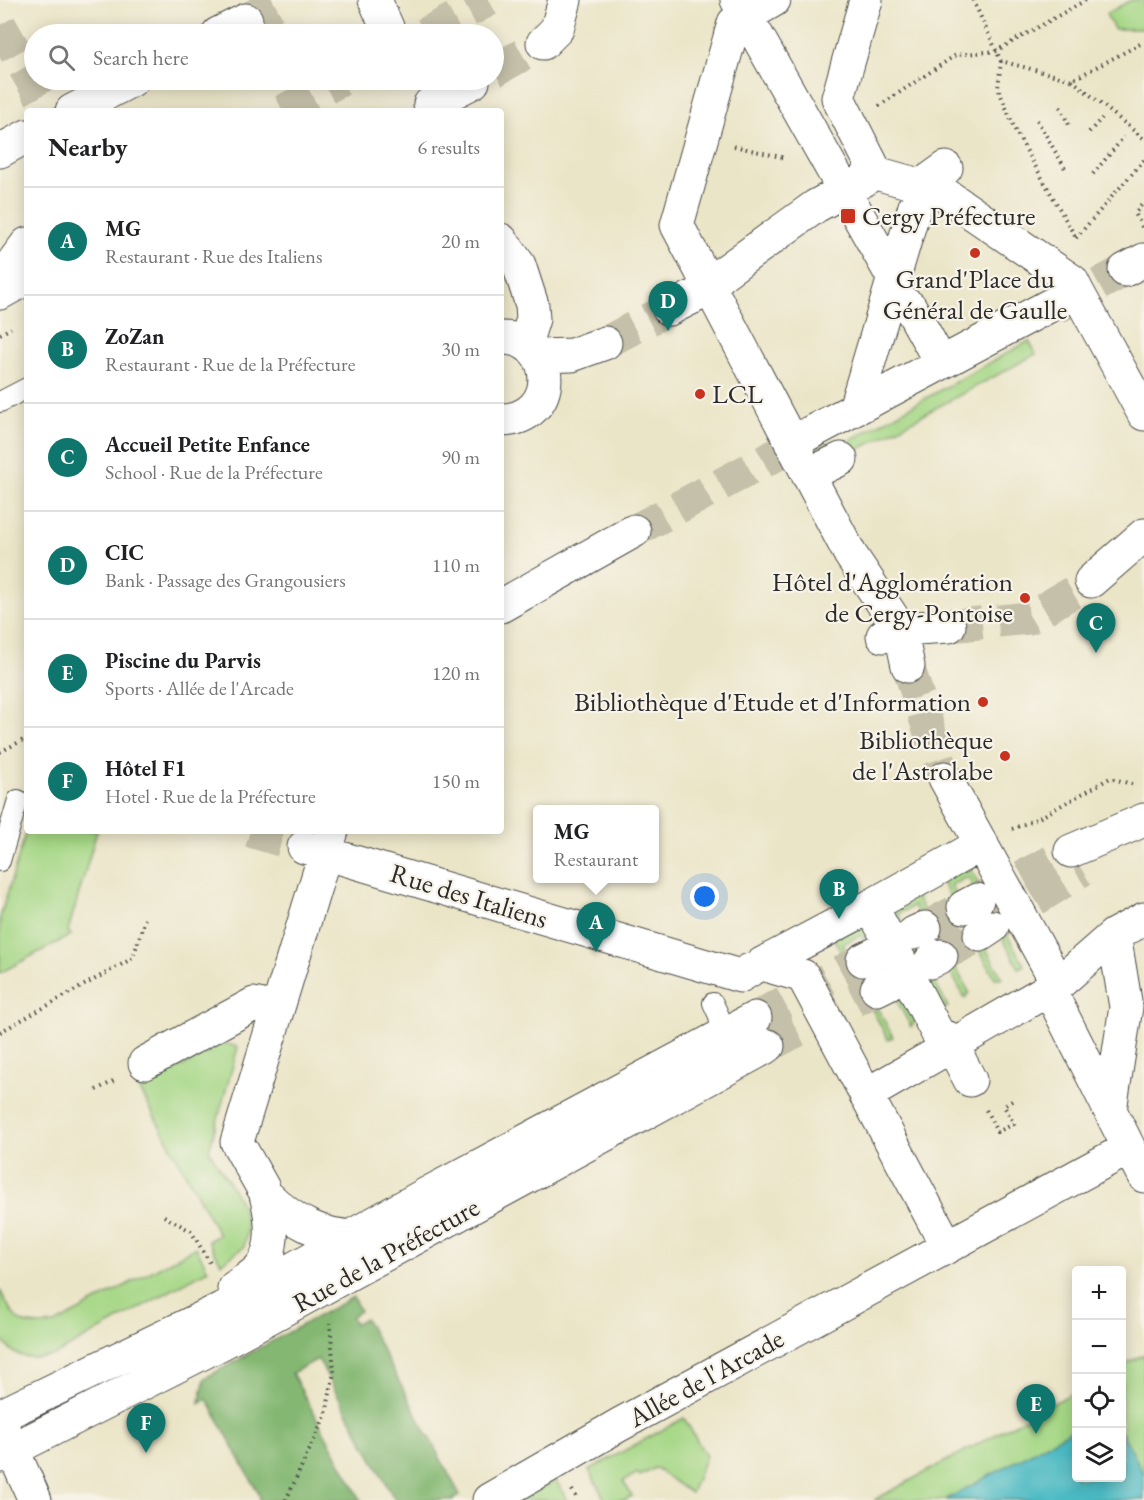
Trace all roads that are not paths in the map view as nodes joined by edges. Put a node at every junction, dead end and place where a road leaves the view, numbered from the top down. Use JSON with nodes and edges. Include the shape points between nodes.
{"nodes":[{"id":1,"x":375,"y":0,"type":"edge"},
{"id":2,"x":866,"y":0,"type":"edge"},
{"id":3,"x":566,"y":2,"type":"edge"},
{"id":4,"x":752,"y":5,"type":"edge"},
{"id":5,"x":386,"y":24,"type":"edge"},
{"id":6,"x":543,"y":43,"type":"tunnel mouth"},
{"id":7,"x":113,"y":90,"type":"edge"},
{"id":8,"x":450,"y":90,"type":"edge"},
{"id":9,"x":426,"y":98,"type":"edge"},
{"id":10,"x":78,"y":108,"type":"edge"},
{"id":11,"x":24,"y":138,"type":"edge"},
{"id":12,"x":0,"y":151,"type":"edge"},
{"id":13,"x":876,"y":173,"type":"junction"},
{"id":14,"x":934,"y":177,"type":"junction"},
{"id":15,"x":844,"y":191,"type":"junction"},
{"id":16,"x":504,"y":244,"type":"edge"},
{"id":17,"x":24,"y":248,"type":"edge"},
{"id":18,"x":0,"y":280,"type":"edge"},
{"id":19,"x":24,"y":280,"type":"edge"},
{"id":20,"x":893,"y":282,"type":"junction"},
{"id":21,"x":709,"y":289,"type":"junction"},
{"id":22,"x":1077,"y":291,"type":"junction"},
{"id":23,"x":0,"y":293,"type":"edge"},
{"id":24,"x":669,"y":309,"type":"tunnel mouth"},
{"id":25,"x":605,"y":343,"type":"tunnel mouth"},
{"id":26,"x":522,"y":346,"type":"edge"},
{"id":27,"x":941,"y":363,"type":"junction"},
{"id":28,"x":24,"y":390,"type":"edge"},
{"id":29,"x":0,"y":402,"type":"edge"},
{"id":30,"x":855,"y":409,"type":"junction"},
{"id":31,"x":1144,"y":414,"type":"edge"},
{"id":32,"x":504,"y":420,"type":"edge"},
{"id":33,"x":791,"y":443,"type":"junction"},
{"id":34,"x":841,"y":459,"type":"dead end"},
{"id":35,"x":808,"y":475,"type":"junction"},
{"id":36,"x":634,"y":531,"type":"tunnel mouth"},
{"id":37,"x":1144,"y":535,"type":"edge"},
{"id":38,"x":1091,"y":581,"type":"tunnel mouth"},
{"id":39,"x":504,"y":604,"type":"edge"},
{"id":40,"x":949,"y":626,"type":"tunnel mouth"},
{"id":41,"x":892,"y":632,"type":"junction"},
{"id":42,"x":908,"y":666,"type":"tunnel mouth"},
{"id":43,"x":945,"y":778,"type":"tunnel mouth"},
{"id":44,"x":18,"y":800,"type":"dead end"},
{"id":45,"x":1144,"y":820,"type":"edge"},
{"id":46,"x":320,"y":844,"type":"edge"},
{"id":47,"x":982,"y":844,"type":"junction"},
{"id":48,"x":0,"y":861,"type":"edge"},
{"id":49,"x":1076,"y":861,"type":"tunnel mouth"},
{"id":50,"x":871,"y":906,"type":"junction"},
{"id":51,"x":1144,"y":919,"type":"edge"},
{"id":52,"x":1114,"y":935,"type":"junction"},
{"id":53,"x":750,"y":970,"type":"dead end"},
{"id":54,"x":1054,"y":986,"type":"junction"},
{"id":55,"x":713,"y":1003,"type":"dead end"},
{"id":56,"x":278,"y":1009,"type":"junction"},
{"id":57,"x":722,"y":1036,"type":"junction"},
{"id":58,"x":952,"y":1046,"type":"junction"},
{"id":59,"x":145,"y":1063,"type":"dead end"},
{"id":60,"x":970,"y":1080,"type":"dead end"},
{"id":61,"x":866,"y":1095,"type":"junction"},
{"id":62,"x":1110,"y":1110,"type":"junction"},
{"id":63,"x":611,"y":1132,"type":"junction"},
{"id":64,"x":1129,"y":1148,"type":"junction"},
{"id":65,"x":1144,"y":1176,"type":"edge"},
{"id":66,"x":265,"y":1192,"type":"junction"},
{"id":67,"x":448,"y":1221,"type":"junction"},
{"id":68,"x":350,"y":1237,"type":"junction"},
{"id":69,"x":936,"y":1252,"type":"junction"},
{"id":70,"x":107,"y":1364,"type":"junction"},
{"id":71,"x":0,"y":1416,"type":"edge"},
{"id":72,"x":4,"y":1443,"type":"edge"},
{"id":73,"x":35,"y":1500,"type":"edge"},
{"id":74,"x":489,"y":1500,"type":"edge"}],
"edges":[{"from":1,"to":5,"type":"street"},
{"from":2,"to":13,"type":"street","via":[[838,98]]},
{"from":3,"to":6,"type":"street","via":[[557,29]]},
{"from":4,"to":15,"type":"street"},
{"from":4,"to":21,"type":"street","via":[[734,23],[677,225]]},
{"from":7,"to":10,"type":"street"},
{"from":8,"to":9,"type":"street"},
{"from":11,"to":12,"type":"street"},
{"from":13,"to":14,"type":"street"},
{"from":13,"to":15,"type":"street"},
{"from":14,"to":20,"type":"street"},
{"from":14,"to":22,"type":"street","via":[[940,191],[1072,281]]},
{"from":15,"to":20,"type":"street"},
{"from":15,"to":21,"type":"street","via":[[816,206],[723,273]]},
{"from":16,"to":26,"type":"street","via":[[519,265],[532,305],[533,319]]},
{"from":17,"to":18,"type":"street"},
{"from":19,"to":23,"type":"street"},
{"from":20,"to":27,"type":"street"},
{"from":20,"to":30,"type":"street"},
{"from":21,"to":24,"type":"street"},
{"from":21,"to":33,"type":"street"},
{"from":22,"to":27,"type":"street"},
{"from":22,"to":31,"type":"street"},
{"from":25,"to":26,"type":"street","via":[[572,355]]},
{"from":26,"to":32,"type":"street","via":[[546,379],[536,405],[521,417]]},
{"from":27,"to":30,"type":"street"},
{"from":28,"to":29,"type":"lane"},
{"from":30,"to":33,"type":"street"},
{"from":33,"to":35,"type":"street"},
{"from":34,"to":35,"type":"street"},
{"from":35,"to":41,"type":"street"},
{"from":36,"to":39,"type":"street"},
{"from":37,"to":38,"type":"street"},
{"from":40,"to":41,"type":"street"},
{"from":41,"to":42,"type":"street"},
{"from":43,"to":47,"type":"street"},
{"from":44,"to":48,"type":"lane"},
{"from":45,"to":49,"type":"street"},
{"from":46,"to":53,"type":"street","name":"Rue des Italiens","via":[[740,976]]},
{"from":46,"to":56,"type":"street"},
{"from":47,"to":50,"type":"street"},
{"from":47,"to":54,"type":"street"},
{"from":50,"to":58,"type":"street","via":[[938,1034],[948,1038]]},
{"from":50,"to":61,"type":"street","via":[[762,964],[803,976]]},
{"from":51,"to":52,"type":"street"},
{"from":52,"to":54,"type":"street"},
{"from":52,"to":62,"type":"street","via":[[1126,1007]]},
{"from":54,"to":58,"type":"street"},
{"from":54,"to":62,"type":"street"},
{"from":55,"to":57,"type":"lane"},
{"from":56,"to":59,"type":"street","via":[[254,1004]]},
{"from":56,"to":66,"type":"street","via":[[237,1142]]},
{"from":57,"to":63,"type":"lane","via":[[723,1050],[715,1066]]},
{"from":57,"to":63,"type":"street","name":"Rue de la Préfecture","via":[[761,1032]]},
{"from":57,"to":68,"type":"street","name":"Rue de la Préfecture"},
{"from":58,"to":60,"type":"street"},
{"from":58,"to":61,"type":"street"},
{"from":61,"to":69,"type":"street"},
{"from":62,"to":64,"type":"street"},
{"from":63,"to":67,"type":"street","name":"Rue de la Préfecture"},
{"from":64,"to":65,"type":"street"},
{"from":64,"to":69,"type":"street","name":"Allée de l'Arcade"},
{"from":66,"to":68,"type":"street","via":[[301,1224],[322,1233]]},
{"from":66,"to":70,"type":"street","via":[[270,1210],[270,1242],[266,1260],[258,1270],[222,1296]]},
{"from":67,"to":68,"type":"street","via":[[392,1237]]},
{"from":67,"to":72,"type":"street","name":"Rue de la Préfecture","via":[[222,1344]]},
{"from":68,"to":70,"type":"street","name":"Rue de la Préfecture","via":[[227,1306]]},
{"from":69,"to":74,"type":"street","name":"Allée de l'Arcade"},
{"from":70,"to":71,"type":"street","name":"Rue de la Préfecture"},
{"from":72,"to":73,"type":"street"}]}
